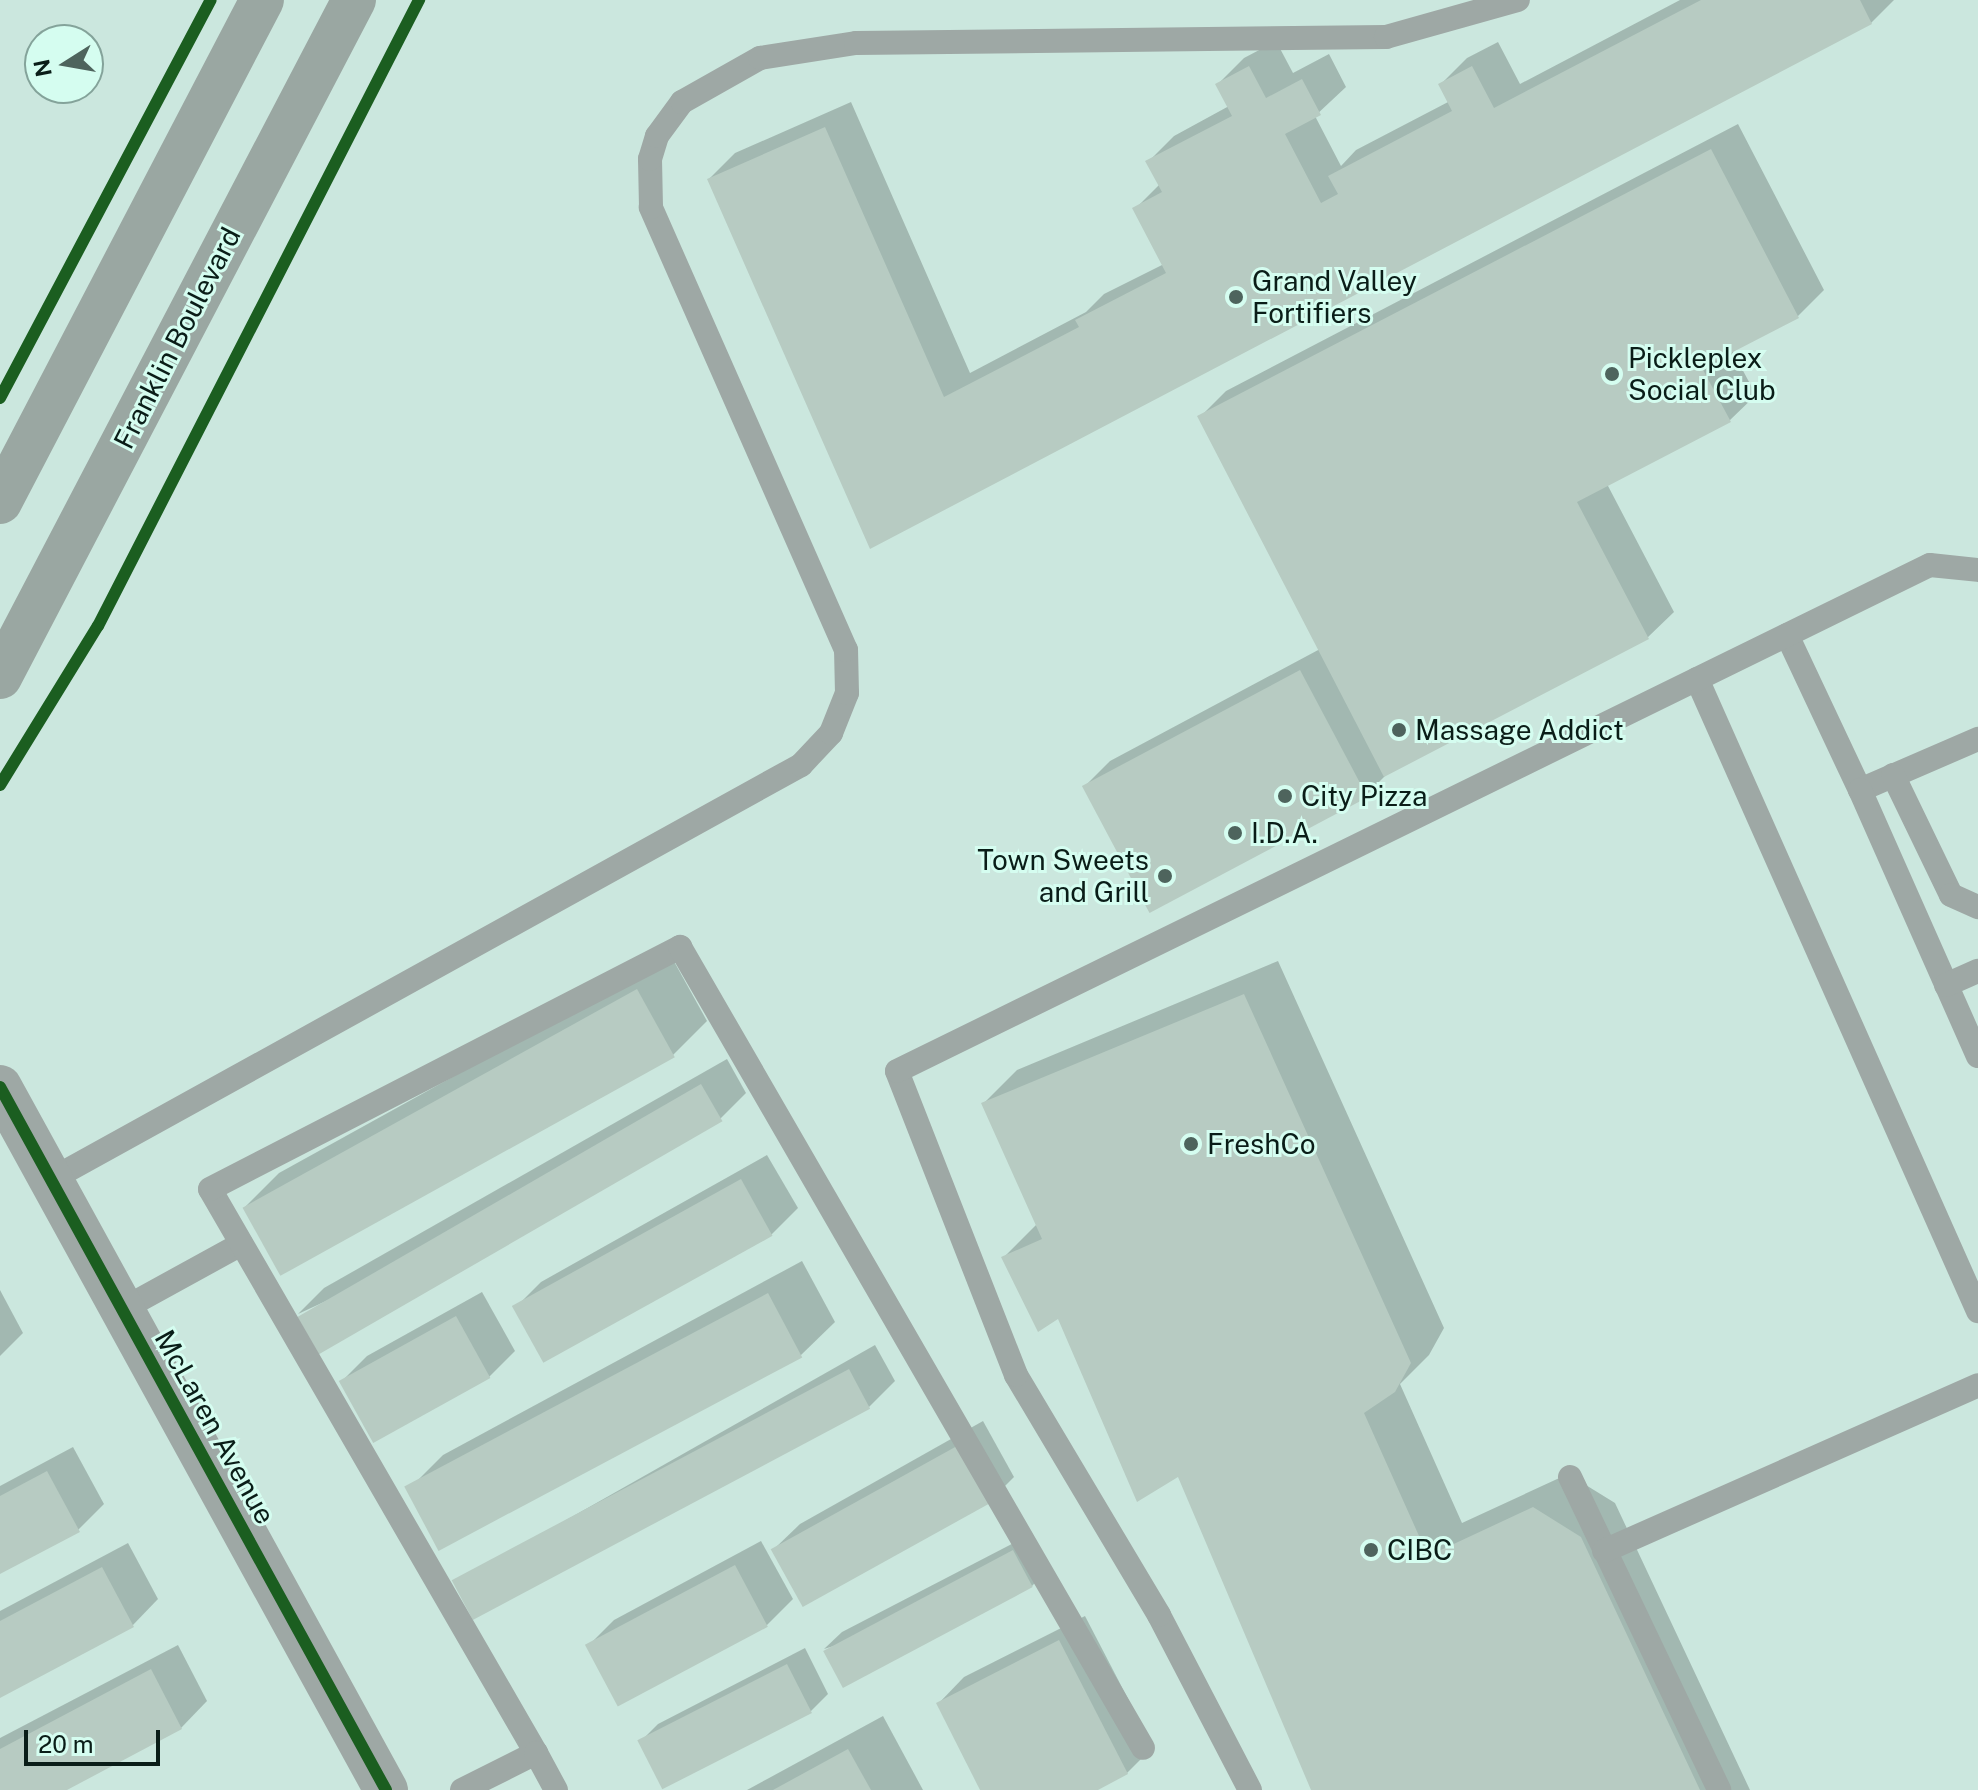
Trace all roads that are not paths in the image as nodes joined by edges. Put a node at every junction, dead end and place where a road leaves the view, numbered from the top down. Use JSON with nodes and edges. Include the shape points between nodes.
{"nodes":[{"id":1,"x":262,"y":0,"type":"edge"},
{"id":2,"x":354,"y":0,"type":"edge"},
{"id":3,"x":1518,"y":0,"type":"edge"},
{"id":4,"x":0,"y":502,"type":"edge"},
{"id":5,"x":1978,"y":570,"type":"edge"},
{"id":6,"x":1787,"y":635,"type":"junction"},
{"id":7,"x":0,"y":677,"type":"edge"},
{"id":8,"x":1697,"y":679,"type":"junction"},
{"id":9,"x":1978,"y":739,"type":"edge"},
{"id":10,"x":1893,"y":775,"type":"junction"},
{"id":11,"x":1860,"y":790,"type":"junction"},
{"id":12,"x":1978,"y":907,"type":"edge"},
{"id":13,"x":1978,"y":971,"type":"edge"},
{"id":14,"x":1946,"y":985,"type":"junction"},
{"id":15,"x":1978,"y":1056,"type":"edge"},
{"id":16,"x":0,"y":1087,"type":"edge"},
{"id":17,"x":52,"y":1179,"type":"junction"},
{"id":18,"x":241,"y":1244,"type":"junction"},
{"id":19,"x":123,"y":1309,"type":"junction"},
{"id":20,"x":1978,"y":1311,"type":"edge"},
{"id":21,"x":1978,"y":1385,"type":"edge"},
{"id":22,"x":1570,"y":1477,"type":"dead end"},
{"id":23,"x":1604,"y":1551,"type":"junction"},
{"id":24,"x":1143,"y":1748,"type":"dead end"},
{"id":25,"x":536,"y":1753,"type":"junction"},
{"id":26,"x":386,"y":1790,"type":"edge"},
{"id":27,"x":462,"y":1790,"type":"edge"},
{"id":28,"x":556,"y":1790,"type":"edge"},
{"id":29,"x":1250,"y":1790,"type":"edge"},
{"id":30,"x":1719,"y":1790,"type":"edge"}],
"edges":[{"from":1,"to":4,"type":"main road"},
{"from":2,"to":7,"type":"main road","name":"Franklin Boulevard"},
{"from":3,"to":17,"type":"lane","via":[[1386,37],[856,43],[760,58],[682,102],[662,127],[650,159],[651,207],[846,650],[847,693],[831,733],[801,765]]},
{"from":5,"to":6,"type":"lane","via":[[1930,565]]},
{"from":6,"to":8,"type":"lane"},
{"from":6,"to":11,"type":"lane"},
{"from":8,"to":20,"type":"lane"},
{"from":8,"to":29,"type":"lane","via":[[897,1071],[1016,1375],[1159,1615]]},
{"from":9,"to":10,"type":"lane"},
{"from":10,"to":11,"type":"lane"},
{"from":10,"to":12,"type":"lane","via":[[1951,895]]},
{"from":11,"to":14,"type":"lane"},
{"from":13,"to":14,"type":"lane"},
{"from":14,"to":15,"type":"lane"},
{"from":16,"to":17,"type":"street","name":"McLaren Avenue"},
{"from":17,"to":19,"type":"street","name":"McLaren Avenue"},
{"from":18,"to":19,"type":"lane"},
{"from":18,"to":24,"type":"lane","via":[[210,1189],[680,947]]},
{"from":18,"to":25,"type":"lane"},
{"from":19,"to":26,"type":"street","name":"McLaren Avenue"},
{"from":21,"to":23,"type":"lane"},
{"from":22,"to":23,"type":"lane"},
{"from":23,"to":30,"type":"lane"},
{"from":25,"to":27,"type":"lane"},
{"from":25,"to":28,"type":"lane"}]}
